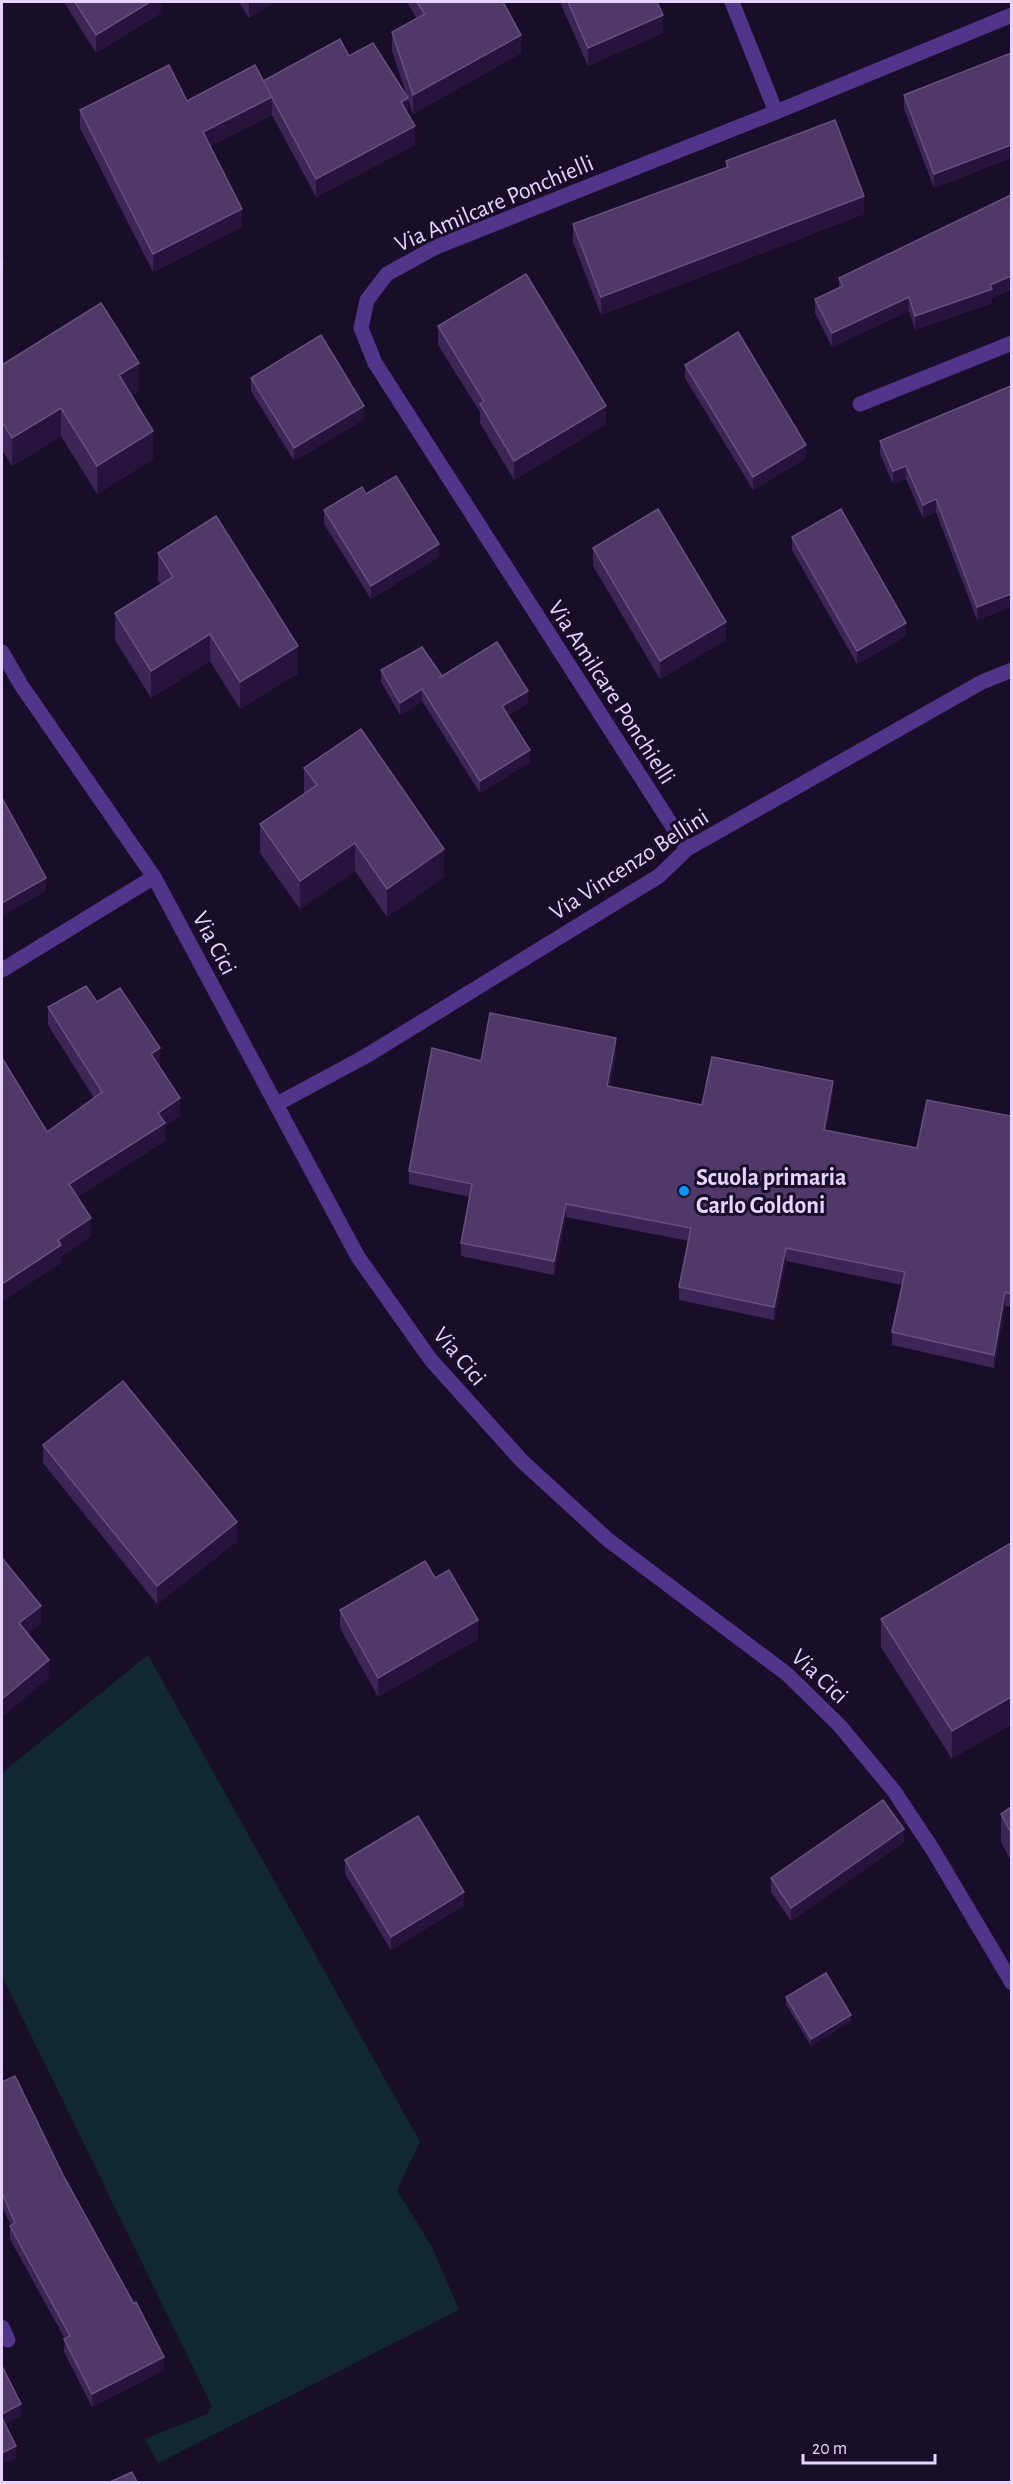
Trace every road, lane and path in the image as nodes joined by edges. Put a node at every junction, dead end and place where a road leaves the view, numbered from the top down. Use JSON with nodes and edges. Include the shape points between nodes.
{"nodes":[{"id":1,"x":732,"y":2,"type":"edge"},
{"id":2,"x":1011,"y":15,"type":"edge"},
{"id":3,"x":776,"y":112,"type":"junction"},
{"id":4,"x":1011,"y":343,"type":"edge"},
{"id":5,"x":860,"y":404,"type":"dead end"},
{"id":6,"x":2,"y":652,"type":"edge"},
{"id":7,"x":1011,"y":670,"type":"edge"},
{"id":8,"x":687,"y":849,"type":"junction"},
{"id":9,"x":154,"y":877,"type":"junction"},
{"id":10,"x":2,"y":970,"type":"edge"},
{"id":11,"x":276,"y":1104,"type":"junction"},
{"id":12,"x":1011,"y":1983,"type":"edge"}],
"edges":[{"from":1,"to":3,"type":"street"},
{"from":2,"to":3,"type":"street","name":"Via Amilcare Ponchielli"},
{"from":3,"to":8,"type":"street","name":"Via Amilcare Ponchielli","via":[[436,247],[387,274],[367,300],[361,328],[375,363]]},
{"from":4,"to":5,"type":"street"},
{"from":6,"to":9,"type":"street","name":"Via Cici"},
{"from":7,"to":8,"type":"street","name":"Via Vincenzo Bellini","via":[[982,682]]},
{"from":8,"to":11,"type":"street","name":"Via Vincenzo Bellini","via":[[659,876],[366,1056]]},
{"from":9,"to":10,"type":"street"},
{"from":9,"to":11,"type":"street","name":"Via Cici"},
{"from":11,"to":12,"type":"street","name":"Via Cici","via":[[358,1257],[431,1360],[522,1461],[607,1539],[787,1674],[840,1726],[894,1791]]}]}
